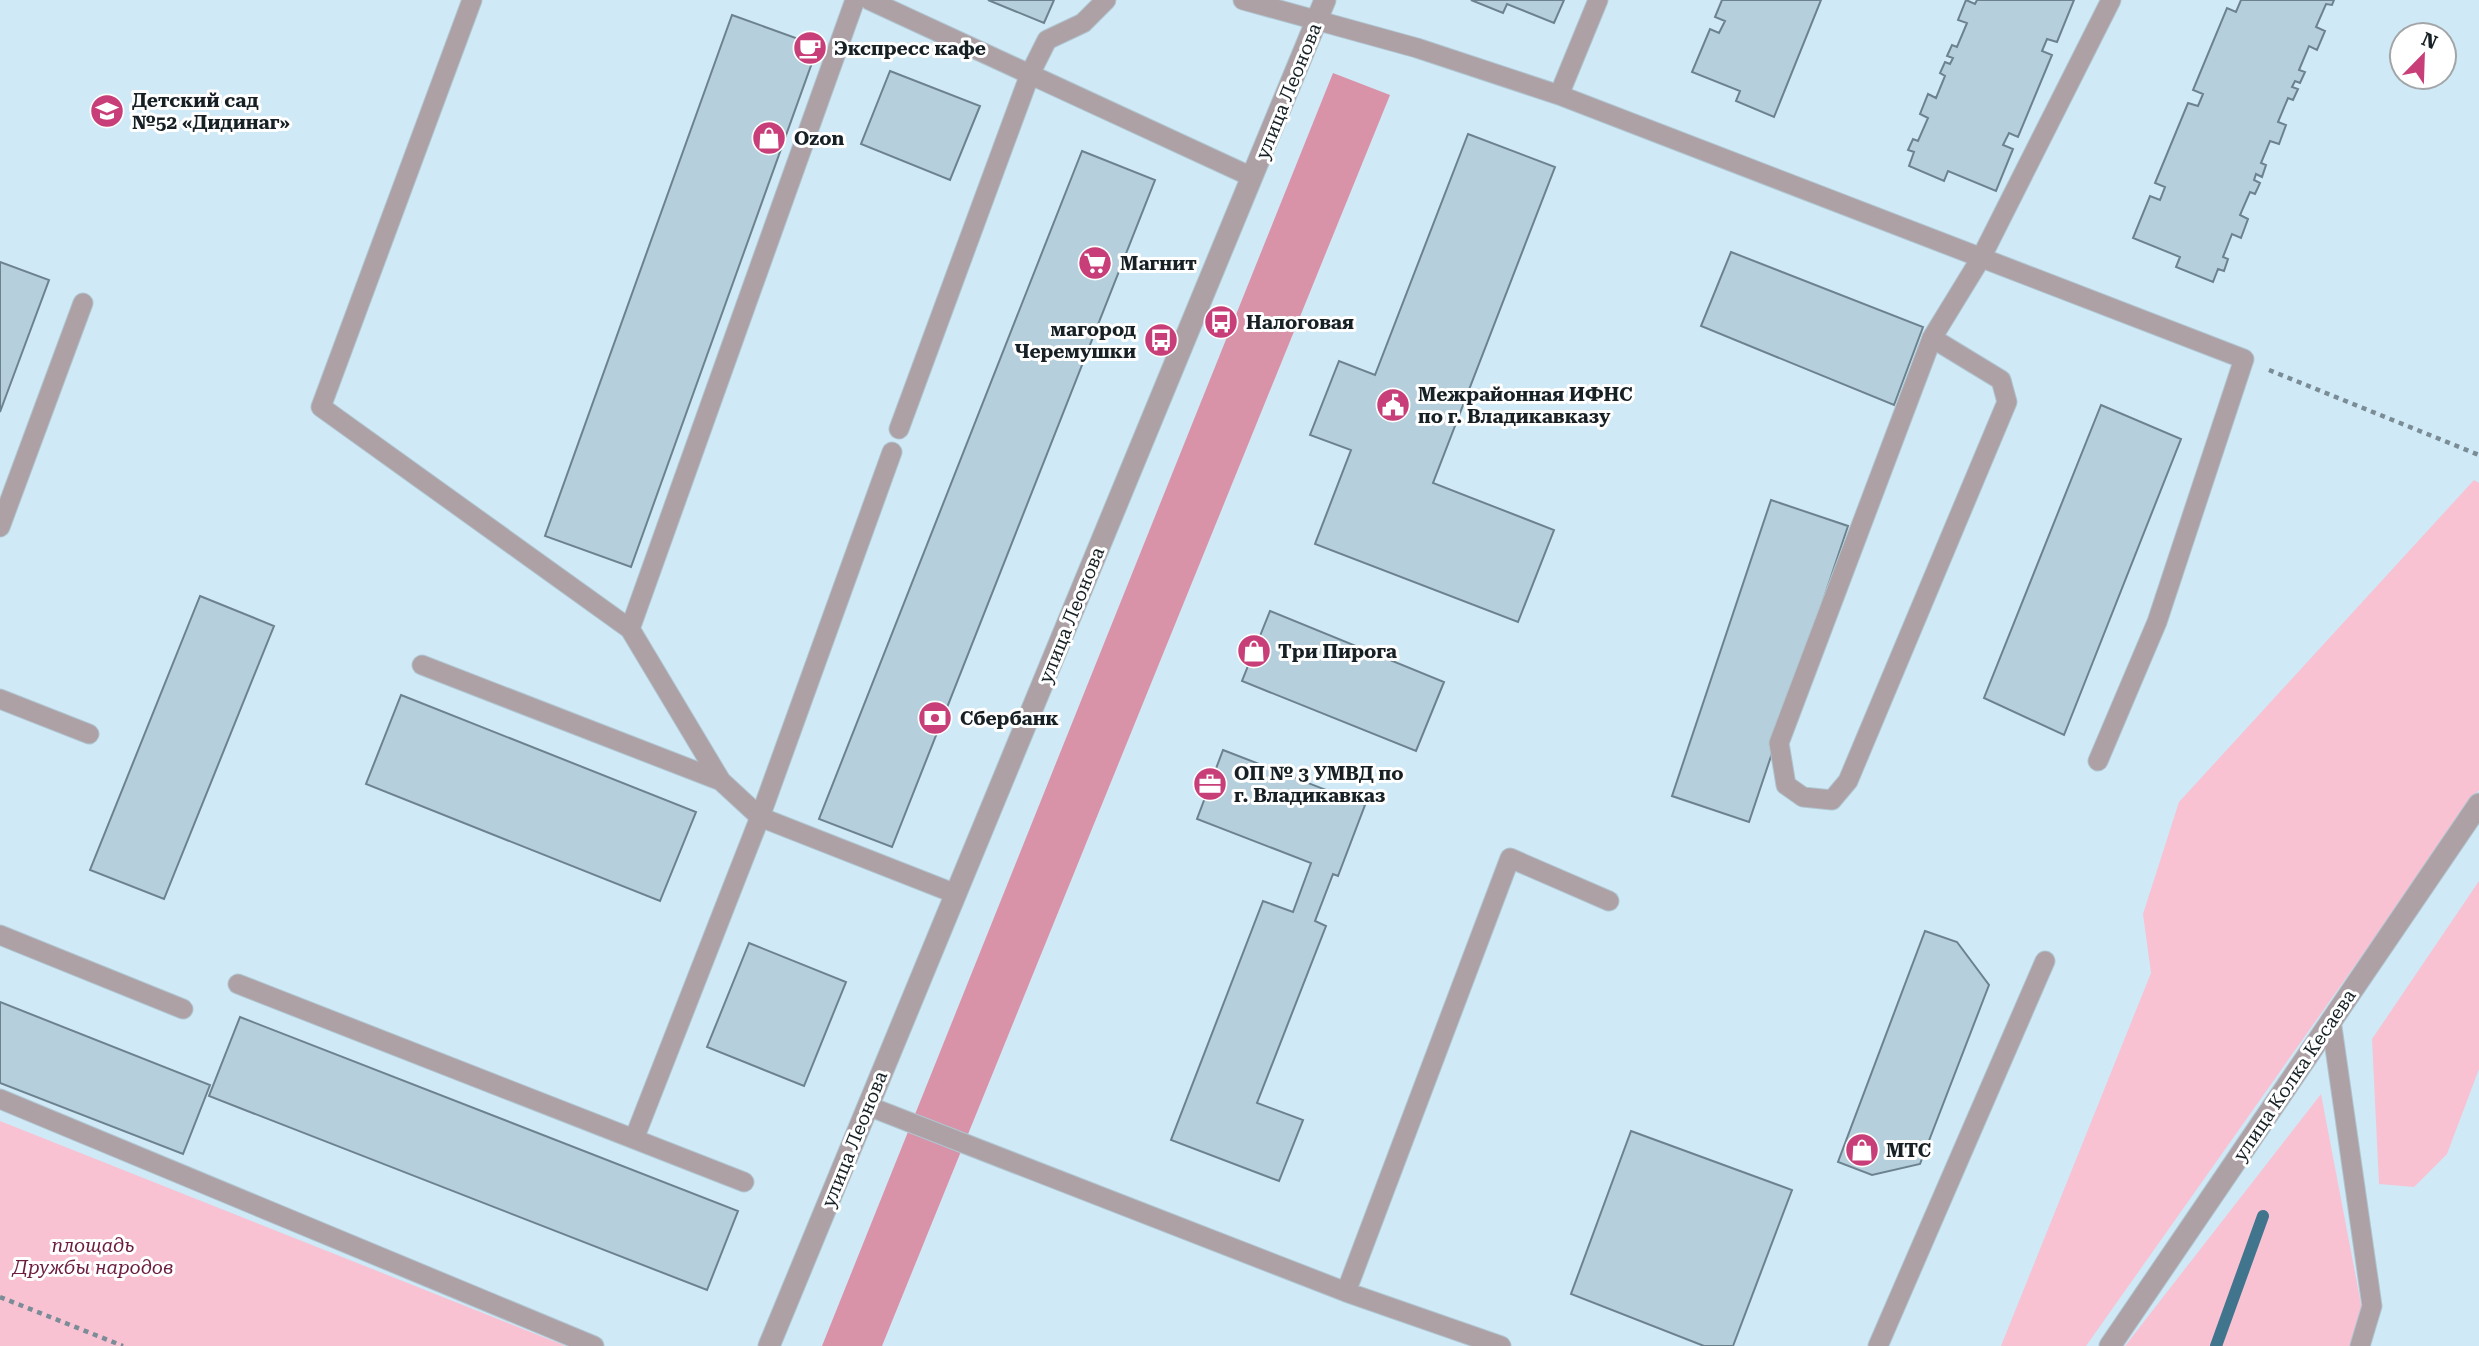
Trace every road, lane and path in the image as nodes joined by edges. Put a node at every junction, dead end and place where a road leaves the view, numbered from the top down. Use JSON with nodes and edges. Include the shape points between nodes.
{"nodes":[{"id":1,"x":471,"y":0,"type":"edge"},
{"id":2,"x":855,"y":0,"type":"edge"},
{"id":3,"x":869,"y":0,"type":"edge"},
{"id":4,"x":1106,"y":0,"type":"edge"},
{"id":5,"x":1242,"y":0,"type":"edge"},
{"id":6,"x":1325,"y":0,"type":"edge"},
{"id":7,"x":1598,"y":0,"type":"edge"},
{"id":8,"x":2111,"y":0,"type":"edge"},
{"id":9,"x":1317,"y":20,"type":"junction"},
{"id":10,"x":1030,"y":74,"type":"junction"},
{"id":11,"x":1559,"y":95,"type":"junction"},
{"id":12,"x":1252,"y":177,"type":"junction"},
{"id":13,"x":1981,"y":258,"type":"junction"},
{"id":14,"x":83,"y":303,"type":"dead end"},
{"id":15,"x":1932,"y":338,"type":"junction"},
{"id":16,"x":2244,"y":359,"type":"junction"},
{"id":17,"x":899,"y":429,"type":"dead end"},
{"id":18,"x":892,"y":452,"type":"dead end"},
{"id":19,"x":2479,"y":455,"type":"edge"},
{"id":20,"x":0,"y":527,"type":"edge"},
{"id":21,"x":629,"y":629,"type":"junction"},
{"id":22,"x":422,"y":665,"type":"dead end"},
{"id":23,"x":0,"y":699,"type":"edge"},
{"id":24,"x":89,"y":734,"type":"dead end"},
{"id":25,"x":2098,"y":761,"type":"dead end"},
{"id":26,"x":721,"y":781,"type":"junction"},
{"id":27,"x":2479,"y":804,"type":"edge"},
{"id":28,"x":760,"y":817,"type":"junction"},
{"id":29,"x":956,"y":894,"type":"junction"},
{"id":30,"x":1609,"y":901,"type":"dead end"},
{"id":31,"x":0,"y":935,"type":"edge"},
{"id":32,"x":2045,"y":961,"type":"dead end"},
{"id":33,"x":238,"y":984,"type":"dead end"},
{"id":34,"x":183,"y":1009,"type":"dead end"},
{"id":35,"x":2331,"y":1020,"type":"junction"},
{"id":36,"x":0,"y":1099,"type":"edge"},
{"id":37,"x":868,"y":1106,"type":"junction"},
{"id":38,"x":634,"y":1139,"type":"junction"},
{"id":39,"x":744,"y":1182,"type":"dead end"},
{"id":40,"x":1346,"y":1292,"type":"junction"},
{"id":41,"x":0,"y":1297,"type":"edge"},
{"id":42,"x":123,"y":1346,"type":"edge"},
{"id":43,"x":594,"y":1346,"type":"edge"},
{"id":44,"x":769,"y":1346,"type":"edge"},
{"id":45,"x":1501,"y":1346,"type":"edge"},
{"id":46,"x":1878,"y":1346,"type":"edge"},
{"id":47,"x":2110,"y":1346,"type":"edge"},
{"id":48,"x":2360,"y":1346,"type":"edge"}],
"edges":[{"from":1,"to":21,"type":"lane","via":[[321,407]]},
{"from":2,"to":21,"type":"lane"},
{"from":3,"to":10,"type":"lane"},
{"from":4,"to":10,"type":"lane","via":[[1083,23],[1047,40]]},
{"from":5,"to":9,"type":"lane"},
{"from":6,"to":9,"type":"street","name":"улица Леонова"},
{"from":7,"to":11,"type":"lane"},
{"from":8,"to":13,"type":"lane"},
{"from":9,"to":11,"type":"lane"},
{"from":9,"to":12,"type":"street","name":"улица Леонова"},
{"from":10,"to":12,"type":"lane"},
{"from":10,"to":17,"type":"lane"},
{"from":11,"to":13,"type":"lane"},
{"from":12,"to":29,"type":"street","name":"улица Леонова"},
{"from":13,"to":15,"type":"lane"},
{"from":13,"to":16,"type":"lane"},
{"from":14,"to":20,"type":"lane"},
{"from":15,"to":15,"type":"lane","via":[[2001,380],[2007,402],[1848,781],[1832,800],[1803,797],[1786,785],[1779,743]]},
{"from":16,"to":19,"type":"path"},
{"from":16,"to":25,"type":"lane","via":[[2157,622]]},
{"from":18,"to":28,"type":"lane"},
{"from":21,"to":26,"type":"lane"},
{"from":22,"to":26,"type":"lane"},
{"from":23,"to":24,"type":"lane"},
{"from":26,"to":28,"type":"lane"},
{"from":27,"to":35,"type":"street","name":"улица Колка Кесаева"},
{"from":28,"to":29,"type":"lane"},
{"from":28,"to":38,"type":"lane"},
{"from":29,"to":37,"type":"street","name":"улица Леонова"},
{"from":30,"to":40,"type":"lane","via":[[1510,858]]},
{"from":31,"to":34,"type":"lane"},
{"from":32,"to":46,"type":"lane"},
{"from":33,"to":38,"type":"lane"},
{"from":35,"to":47,"type":"street","name":"улица Колка Кесаева"},
{"from":35,"to":48,"type":"lane","via":[[2372,1306]]},
{"from":36,"to":43,"type":"lane"},
{"from":37,"to":40,"type":"lane"},
{"from":37,"to":44,"type":"street","name":"улица Леонова"},
{"from":38,"to":39,"type":"lane"},
{"from":40,"to":45,"type":"lane"},
{"from":41,"to":42,"type":"path"}]}
